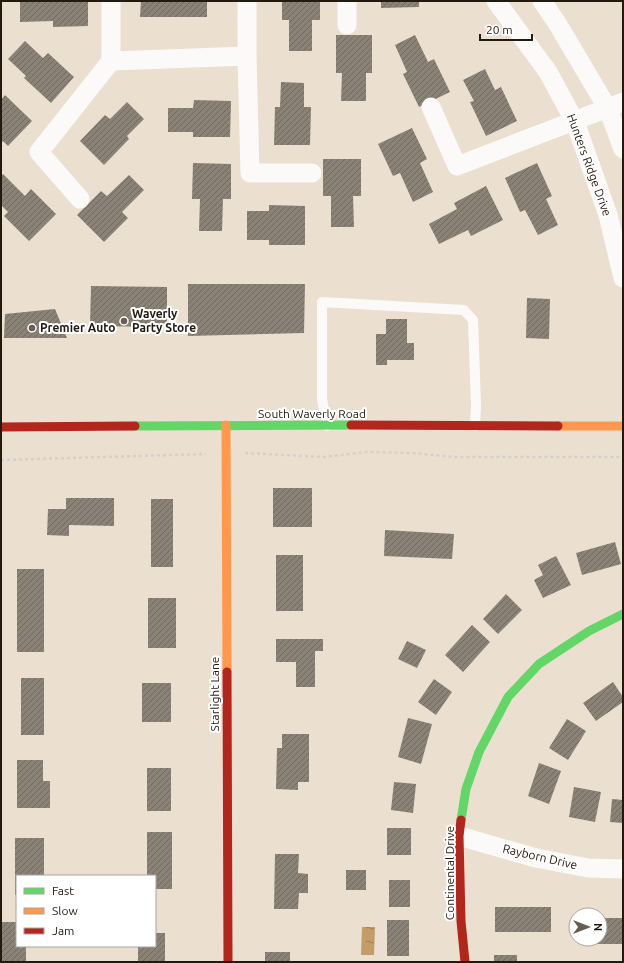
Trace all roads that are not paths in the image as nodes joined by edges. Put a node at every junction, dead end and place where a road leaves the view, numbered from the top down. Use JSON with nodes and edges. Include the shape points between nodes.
{"nodes":[{"id":1,"x":111,"y":1,"type":"edge"},
{"id":2,"x":247,"y":1,"type":"edge"},
{"id":3,"x":347,"y":1,"type":"edge"},
{"id":4,"x":496,"y":1,"type":"edge"},
{"id":5,"x":542,"y":1,"type":"edge"},
{"id":6,"x":347,"y":25,"type":"dead end"},
{"id":7,"x":247,"y":56,"type":"junction"},
{"id":8,"x":111,"y":61,"type":"junction"},
{"id":9,"x":615,"y":106,"type":"edge"},
{"id":10,"x":431,"y":107,"type":"dead end"},
{"id":11,"x":575,"y":122,"type":"junction"},
{"id":12,"x":623,"y":149,"type":"edge"},
{"id":13,"x":312,"y":173,"type":"dead end"},
{"id":14,"x":80,"y":198,"type":"dead end"},
{"id":15,"x":623,"y":278,"type":"edge"},
{"id":16,"x":1,"y":426,"type":"edge"},
{"id":17,"x":226,"y":426,"type":"junction"},
{"id":18,"x":327,"y":426,"type":"junction"},
{"id":19,"x":475,"y":426,"type":"junction"},
{"id":20,"x":623,"y":426,"type":"edge"},
{"id":21,"x":623,"y":614,"type":"edge"},
{"id":22,"x":459,"y":836,"type":"junction"},
{"id":23,"x":623,"y":869,"type":"edge"},
{"id":24,"x":228,"y":962,"type":"edge"},
{"id":25,"x":465,"y":962,"type":"edge"}],
"edges":[{"from":1,"to":8,"type":"street"},
{"from":2,"to":7,"type":"street"},
{"from":3,"to":6,"type":"street"},
{"from":4,"to":11,"type":"street","name":"Hunters Ridge Drive","via":[[548,72]]},
{"from":5,"to":9,"type":"street"},
{"from":7,"to":8,"type":"street"},
{"from":7,"to":13,"type":"street","via":[[250,173]]},
{"from":8,"to":14,"type":"street","via":[[39,152]]},
{"from":9,"to":11,"type":"street"},
{"from":9,"to":12,"type":"street"},
{"from":10,"to":11,"type":"street","via":[[457,166]]},
{"from":11,"to":15,"type":"street","name":"Hunters Ridge Drive","via":[[608,215]]},
{"from":16,"to":17,"type":"street","name":"South Waverly Road"},
{"from":17,"to":18,"type":"street","name":"South Waverly Road"},
{"from":17,"to":24,"type":"street","name":"Starlight Lane"},
{"from":18,"to":19,"type":"street","name":"South Waverly Road"},
{"from":18,"to":19,"type":"lane","via":[[322,399],[322,302],[464,310],[473,320]]},
{"from":19,"to":20,"type":"street","name":"South Waverly Road"},
{"from":21,"to":22,"type":"street","name":"Continental Drive","via":[[589,631],[539,664],[508,697],[479,752],[466,789]]},
{"from":22,"to":23,"type":"street","name":"Rayborn Drive","via":[[536,858],[588,868]]},
{"from":22,"to":25,"type":"street","name":"Continental Drive","via":[[461,921]]}]}
